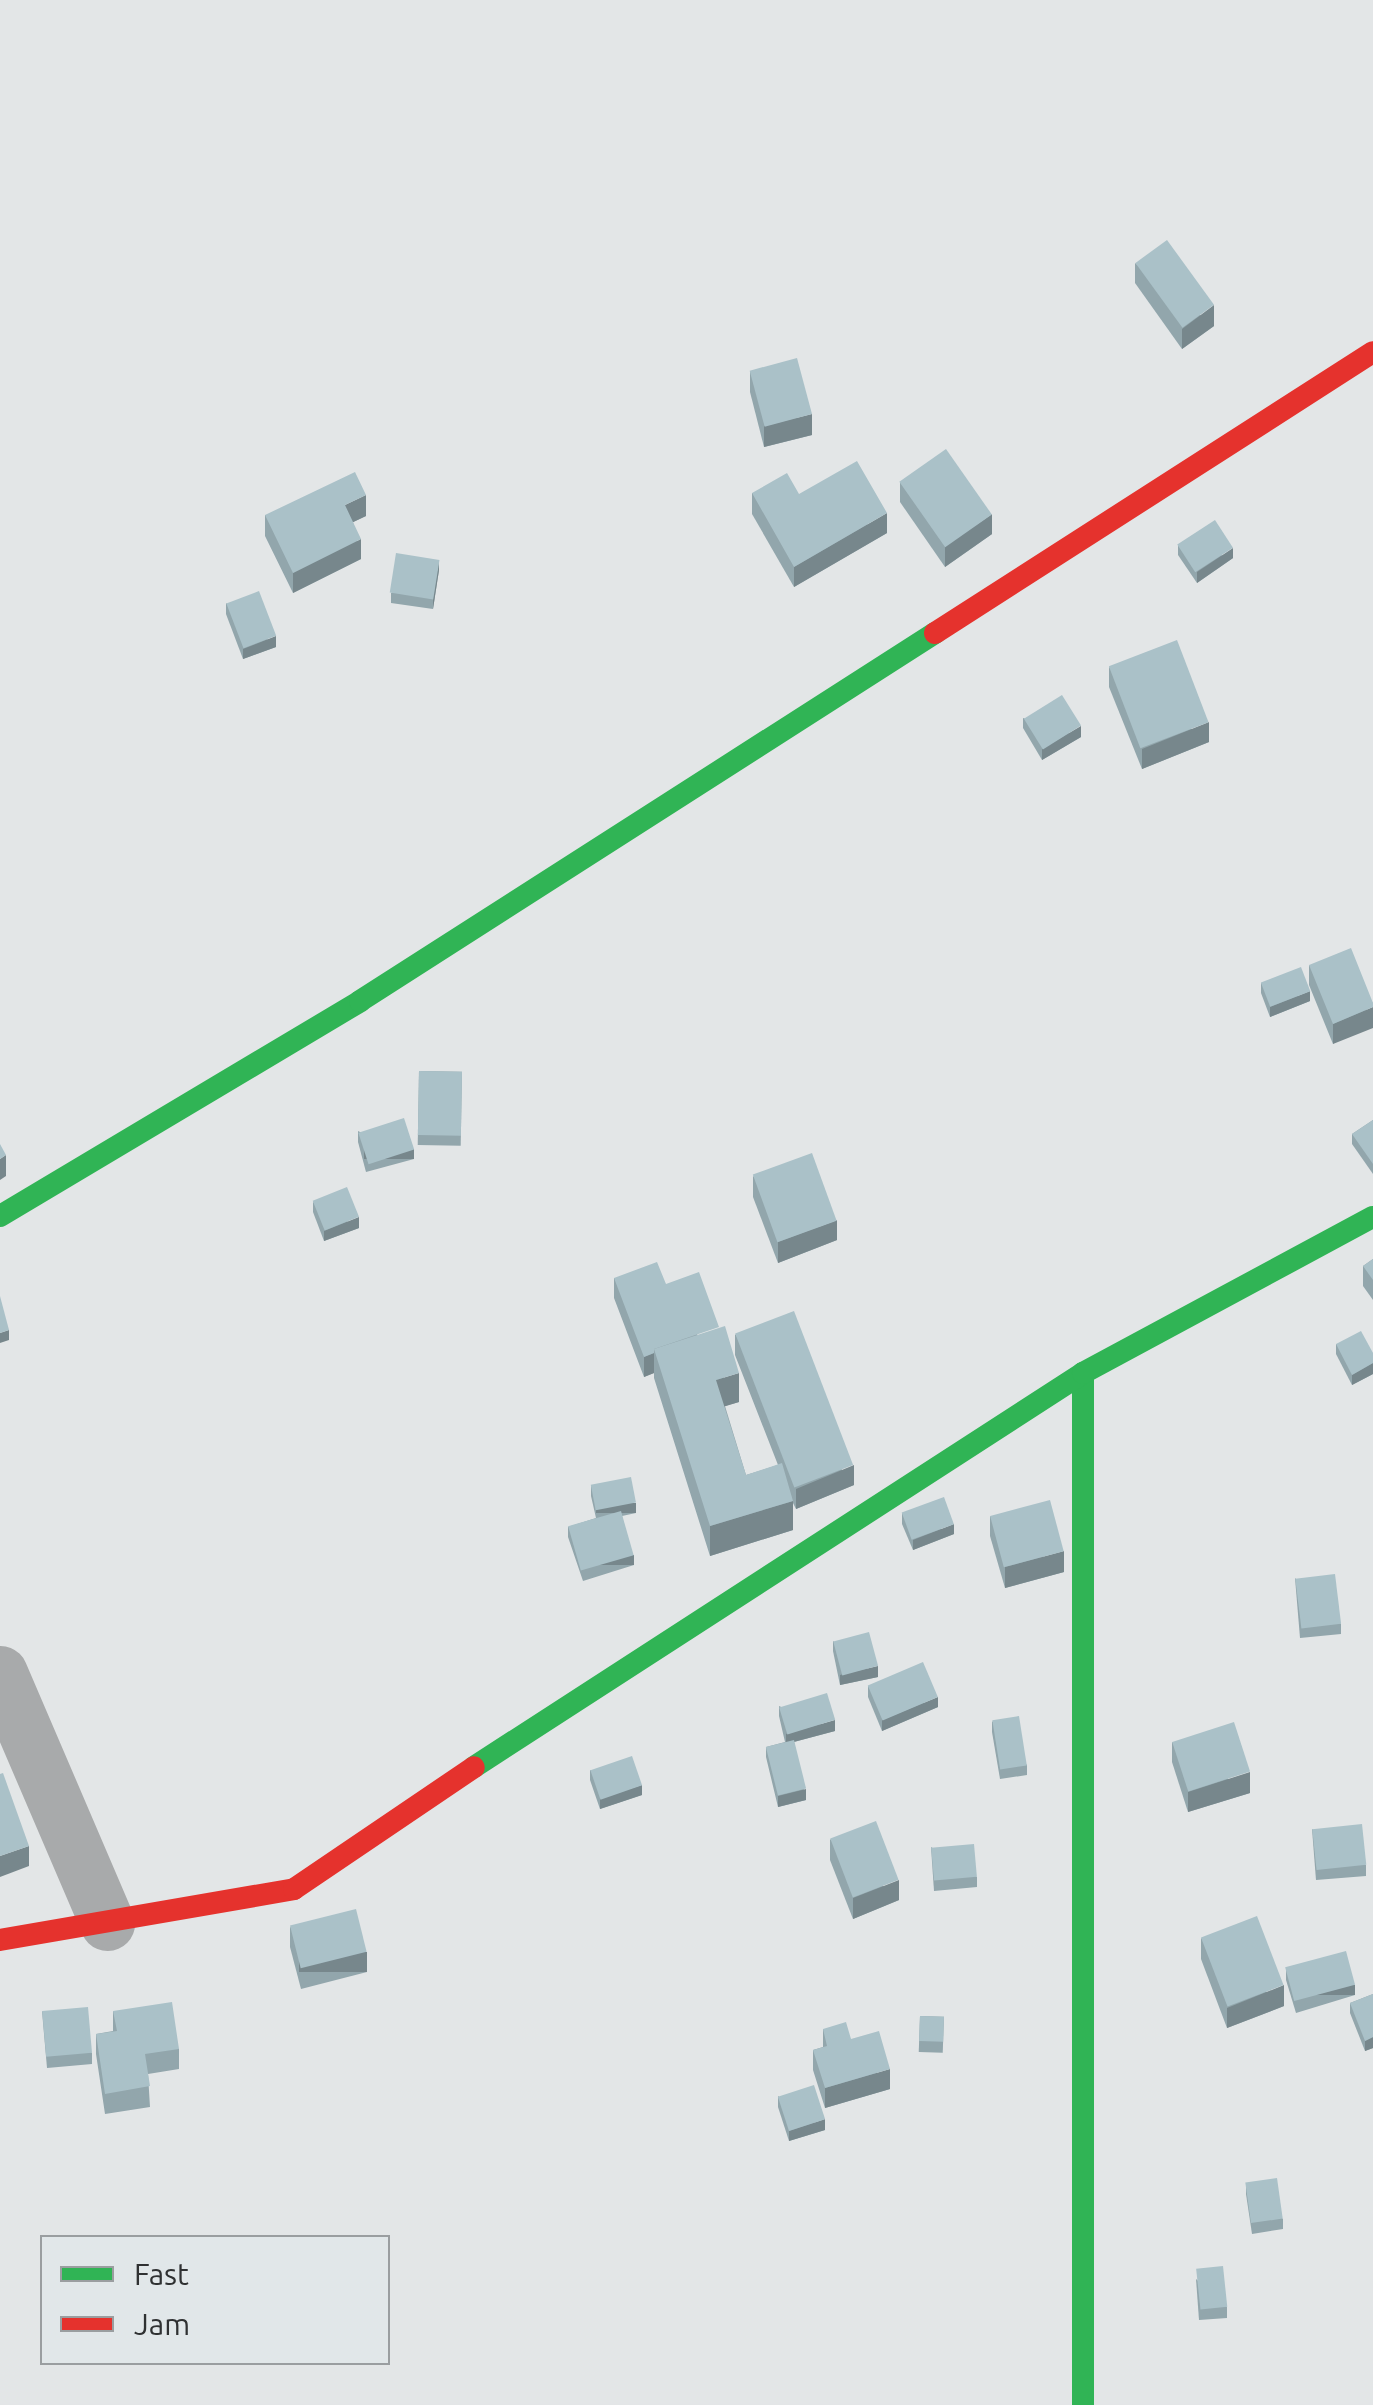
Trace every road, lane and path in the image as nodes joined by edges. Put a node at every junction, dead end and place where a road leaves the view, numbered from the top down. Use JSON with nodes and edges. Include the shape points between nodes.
{"nodes":[{"id":1,"x":1373,"y":352,"type":"edge"},
{"id":2,"x":0,"y":1216,"type":"edge"},
{"id":3,"x":1373,"y":1217,"type":"edge"},
{"id":4,"x":1083,"y":1373,"type":"junction"},
{"id":5,"x":0,"y":1673,"type":"edge"},
{"id":6,"x":107,"y":1923,"type":"junction"},
{"id":7,"x":0,"y":1940,"type":"edge"},
{"id":8,"x":1083,"y":2405,"type":"edge"}],
"edges":[{"from":1,"to":2,"type":"street","via":[[360,1001]]},
{"from":3,"to":4,"type":"street"},
{"from":4,"to":6,"type":"street","via":[[640,1655],[294,1889]]},
{"from":4,"to":8,"type":"street"},
{"from":5,"to":6,"type":"street"},
{"from":6,"to":7,"type":"street"}]}
